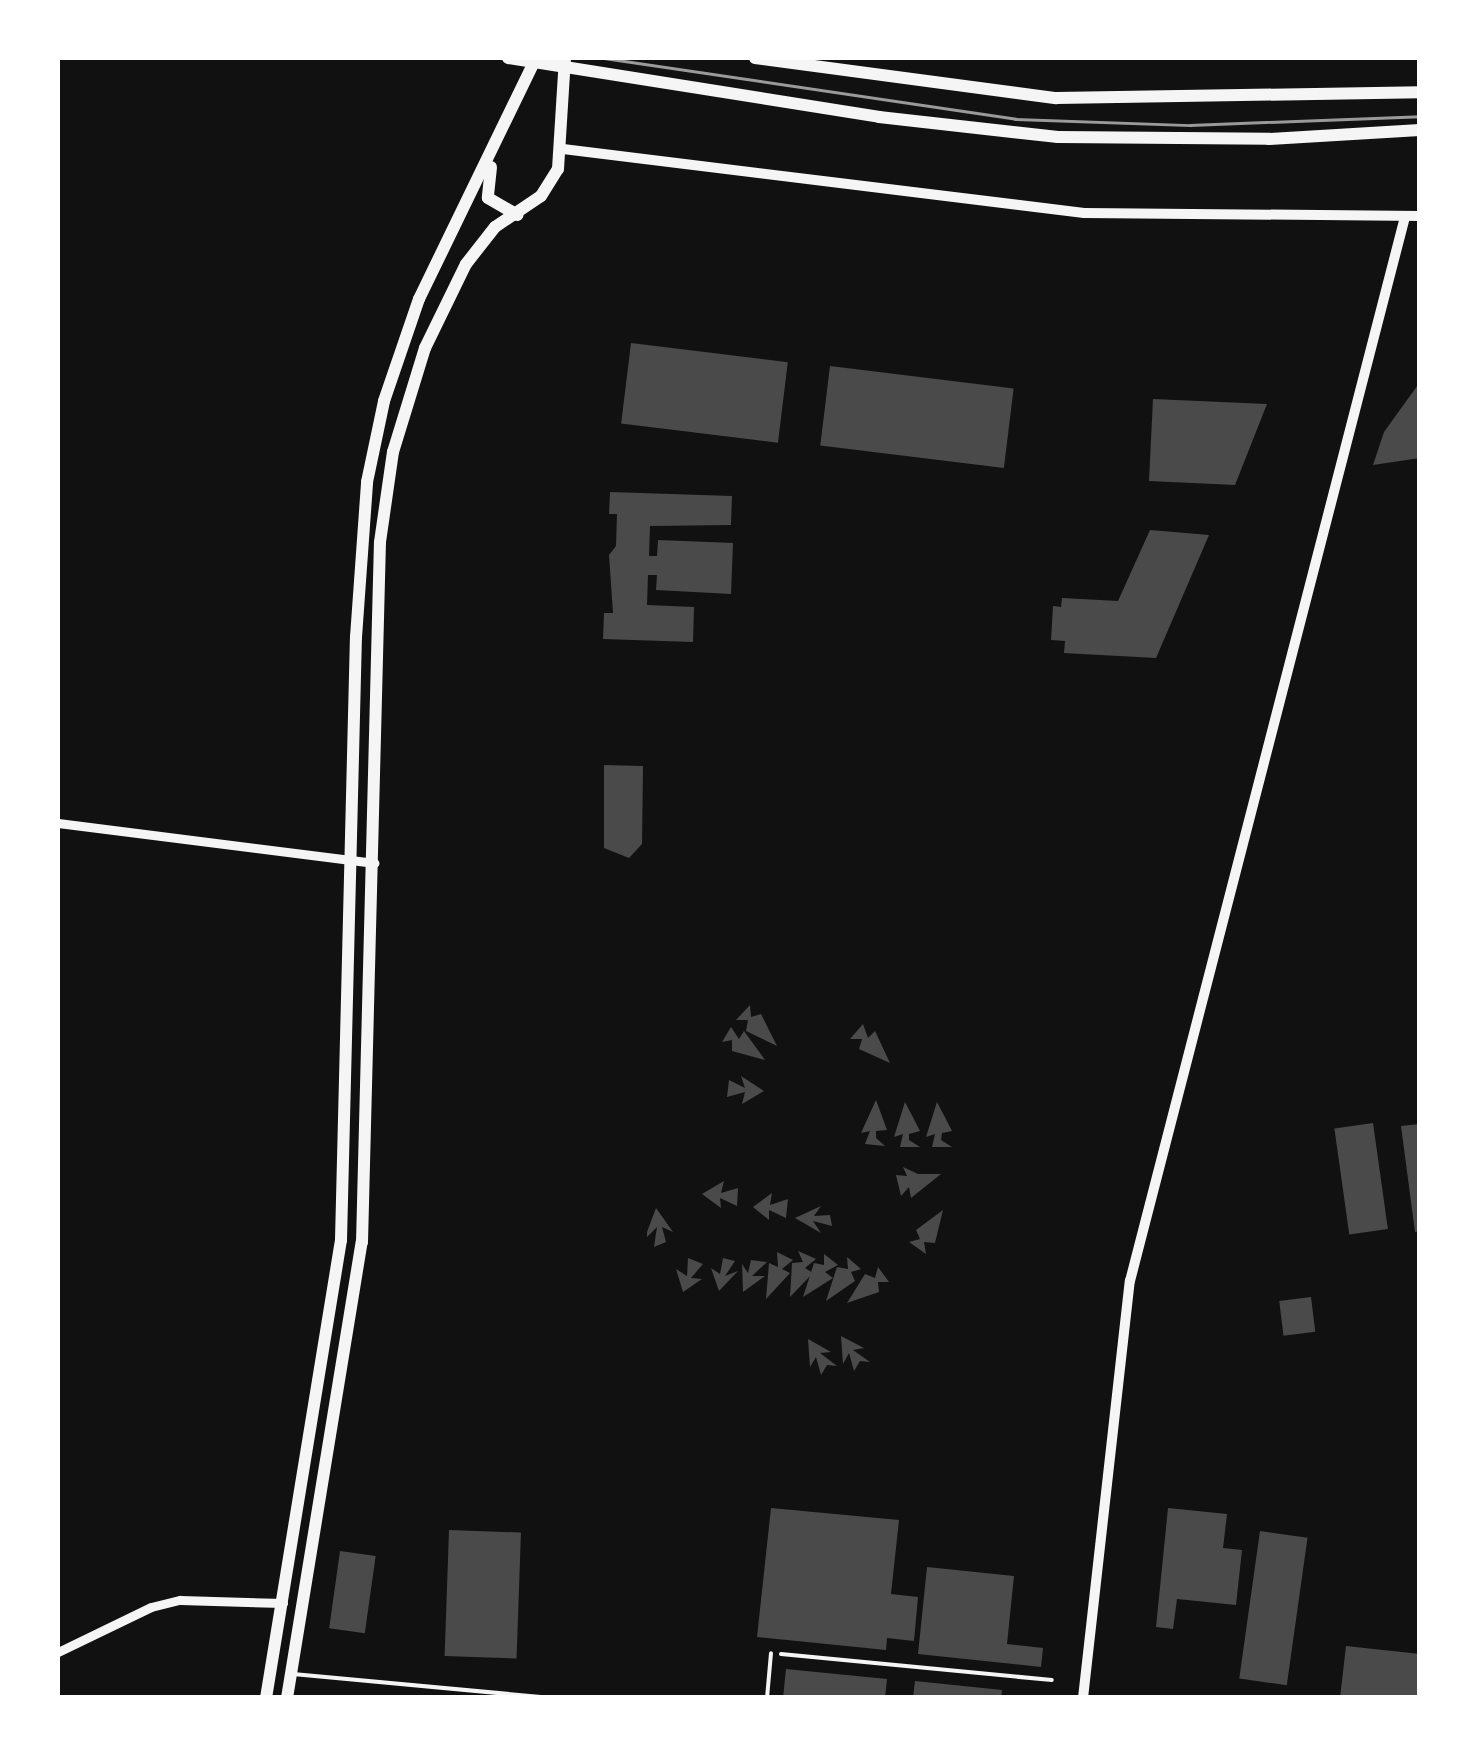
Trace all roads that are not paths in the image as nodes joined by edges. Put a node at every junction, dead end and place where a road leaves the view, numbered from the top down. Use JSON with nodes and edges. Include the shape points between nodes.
{"nodes":[{"id":1,"x":508,"y":58,"type":"edge"},
{"id":2,"x":755,"y":58,"type":"edge"},
{"id":3,"x":535,"y":60,"type":"edge"},
{"id":4,"x":563,"y":62,"type":"edge"},
{"id":5,"x":1420,"y":92,"type":"edge"},
{"id":6,"x":1420,"y":130,"type":"edge"},
{"id":7,"x":498,"y":140,"type":"junction"},
{"id":8,"x":563,"y":148,"type":"junction"},
{"id":9,"x":517,"y":215,"type":"junction"},
{"id":10,"x":1420,"y":216,"type":"edge"},
{"id":11,"x":1406,"y":217,"type":"junction"},
{"id":12,"x":58,"y":822,"type":"edge"},
{"id":13,"x":352,"y":861,"type":"junction"},
{"id":14,"x":374,"y":863,"type":"junction"},
{"id":15,"x":286,"y":1603,"type":"junction"},
{"id":16,"x":58,"y":1652,"type":"edge"},
{"id":17,"x":771,"y":1653,"type":"road end"},
{"id":18,"x":291,"y":1674,"type":"junction"},
{"id":19,"x":266,"y":1698,"type":"edge"},
{"id":20,"x":287,"y":1698,"type":"edge"},
{"id":21,"x":552,"y":1698,"type":"edge"},
{"id":22,"x":767,"y":1698,"type":"edge"},
{"id":23,"x":1084,"y":1698,"type":"edge"}],
"edges":[{"from":1,"to":3,"type":"main road"},
{"from":2,"to":5,"type":"main road","via":[[1056,98]]},
{"from":3,"to":4,"type":"main road"},
{"from":3,"to":7,"type":"main road"},
{"from":4,"to":6,"type":"main road","via":[[879,117],[1058,137],[1268,140]]},
{"from":4,"to":8,"type":"main road"},
{"from":7,"to":9,"type":"main road","via":[[488,198]]},
{"from":7,"to":13,"type":"main road","via":[[419,299],[373,450],[361,538]]},
{"from":8,"to":9,"type":"main road","via":[[553,180]]},
{"from":8,"to":11,"type":"street","via":[[1084,213]]},
{"from":9,"to":14,"type":"main road","via":[[484,238],[442,309],[393,452],[380,542]]},
{"from":10,"to":11,"type":"street"},
{"from":11,"to":23,"type":"street","via":[[1130,1281]]},
{"from":12,"to":13,"type":"street"},
{"from":13,"to":14,"type":"street"},
{"from":13,"to":15,"type":"main road","via":[[342,1240]]},
{"from":14,"to":18,"type":"main road","via":[[362,1242]]},
{"from":15,"to":16,"type":"street","via":[[180,1600]]},
{"from":15,"to":19,"type":"main road"},
{"from":17,"to":22,"type":"lane"},
{"from":18,"to":20,"type":"main road"},
{"from":18,"to":21,"type":"lane"}]}
